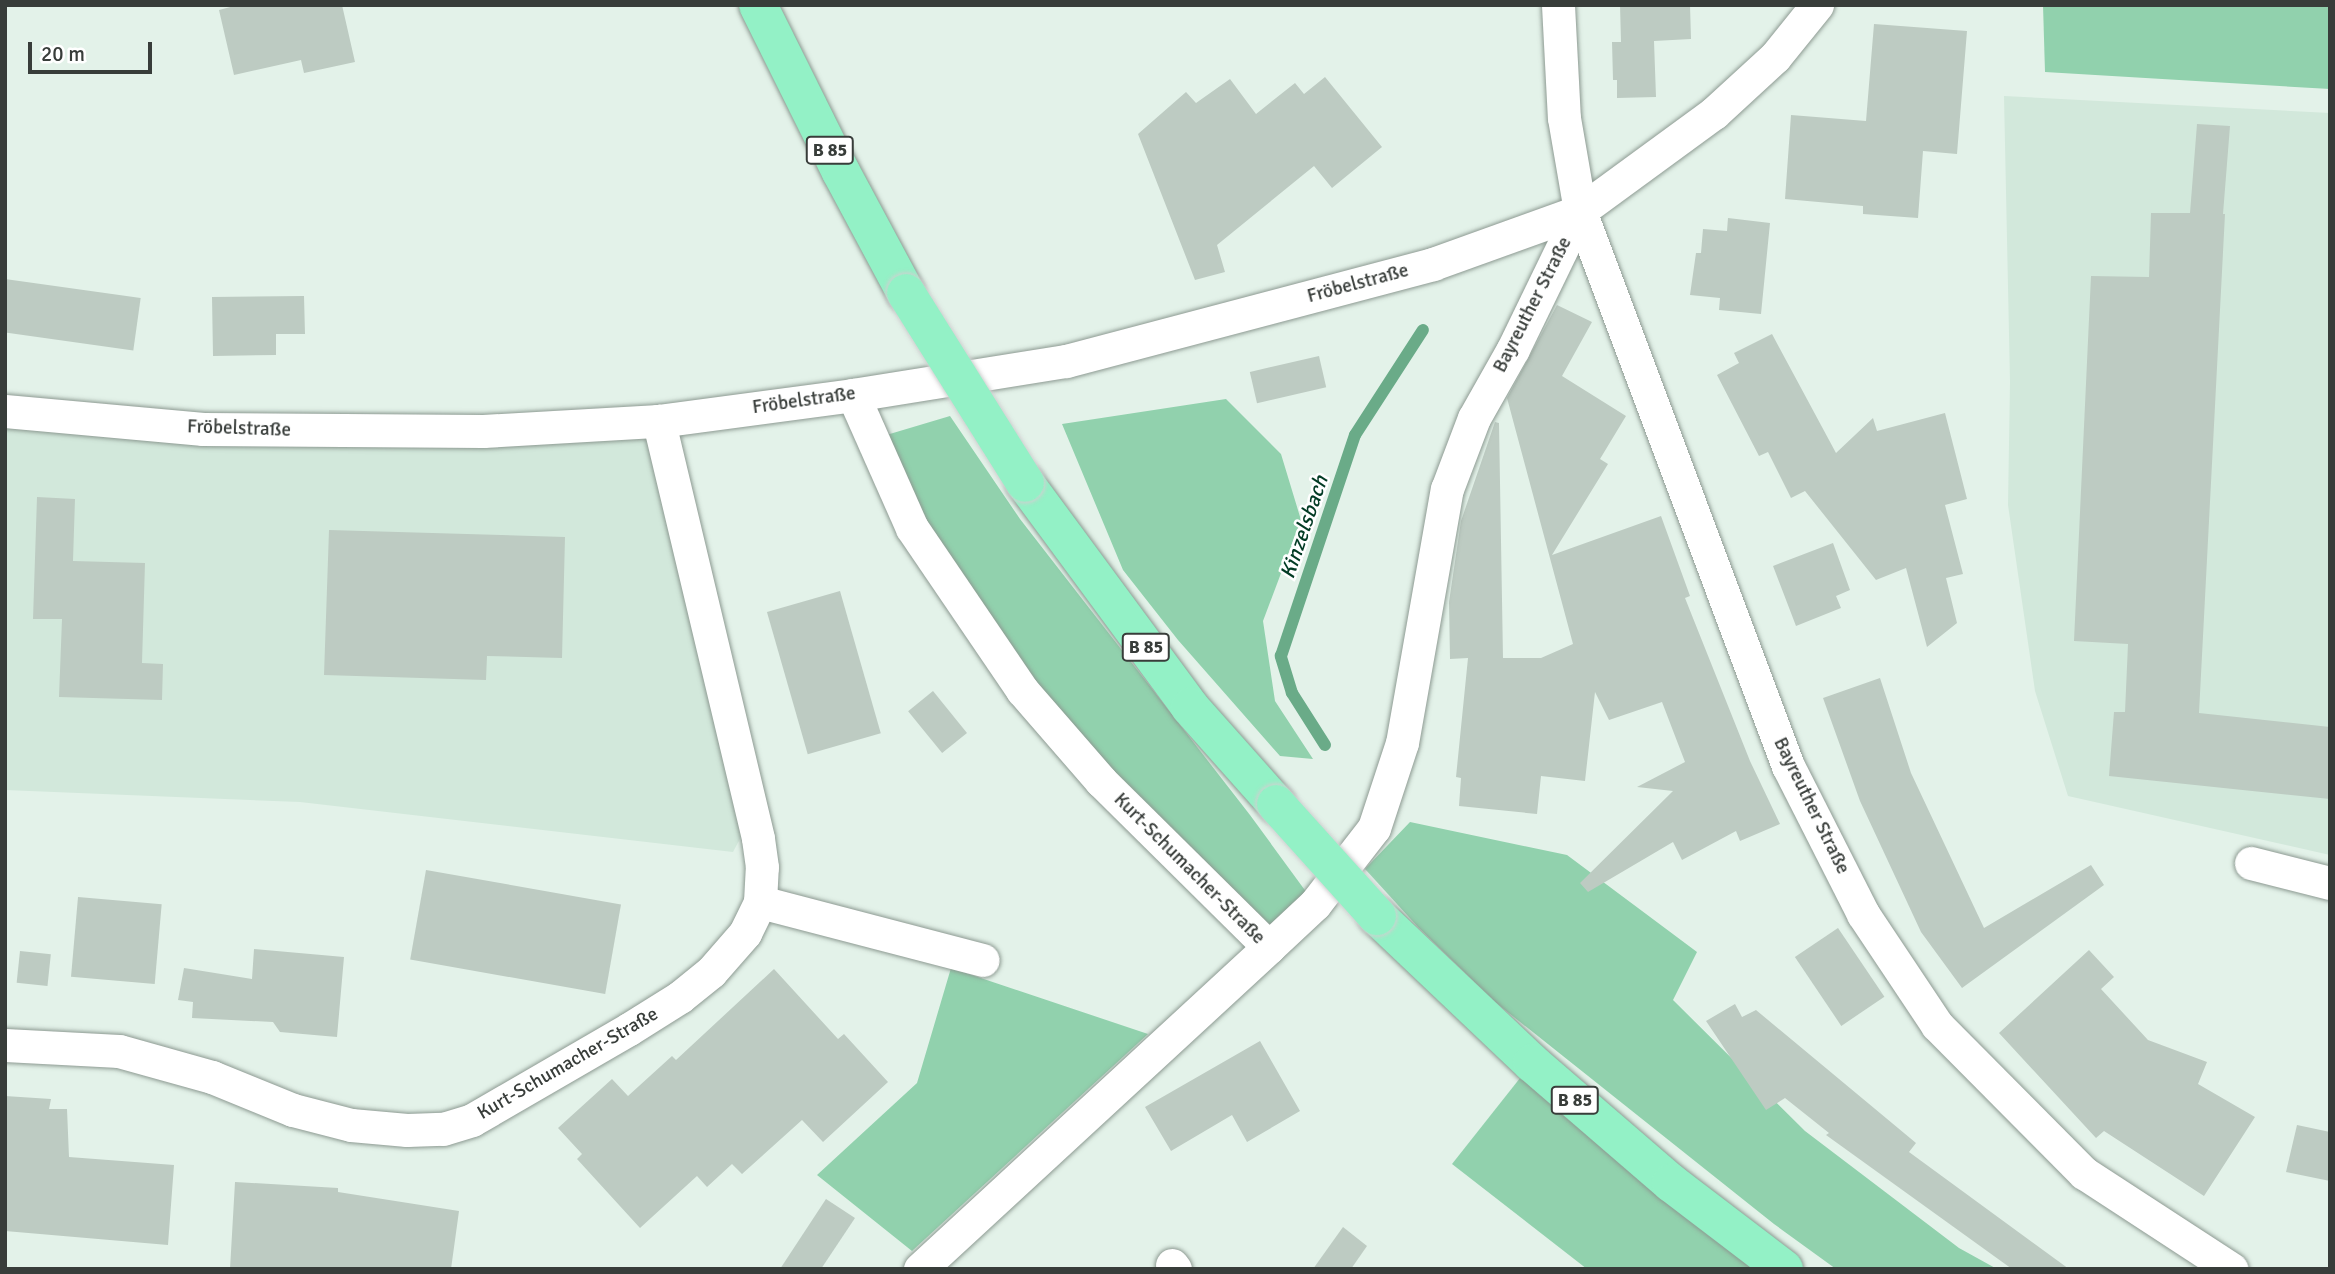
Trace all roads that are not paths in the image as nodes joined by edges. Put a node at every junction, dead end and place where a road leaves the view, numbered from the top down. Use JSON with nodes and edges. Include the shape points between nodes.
{"nodes":[{"id":1,"x":758,"y":5,"type":"edge"},
{"id":2,"x":1558,"y":5,"type":"edge"},
{"id":3,"x":1817,"y":5,"type":"edge"},
{"id":4,"x":1580,"y":211,"type":"junction"},
{"id":5,"x":853,"y":395,"type":"junction"},
{"id":6,"x":5,"y":411,"type":"edge"},
{"id":7,"x":659,"y":421,"type":"junction"},
{"id":8,"x":2251,"y":863,"type":"dead end"},
{"id":9,"x":2330,"y":883,"type":"edge"},
{"id":10,"x":760,"y":902,"type":"junction"},
{"id":11,"x":1269,"y":947,"type":"junction"},
{"id":12,"x":983,"y":960,"type":"dead end"},
{"id":13,"x":5,"y":1045,"type":"edge"},
{"id":14,"x":920,"y":1269,"type":"edge"},
{"id":15,"x":1784,"y":1269,"type":"edge"},
{"id":16,"x":2231,"y":1269,"type":"edge"}],
"edges":[{"from":1,"to":15,"type":"main road","number":"B 85","bridge":true,"via":[[906,293],[1025,484],[1191,706],[1377,916],[1532,1063],[1671,1183]]},
{"from":2,"to":4,"type":"street","name":"Bayreuther Straße","via":[[1564,117]]},
{"from":3,"to":4,"type":"street","via":[[1775,57],[1714,113]]},
{"from":4,"to":5,"type":"street","name":"Fröbelstraße","via":[[1433,264],[1066,361]]},
{"from":4,"to":11,"type":"street","name":"Bayreuther Straße","via":[[1474,418],[1447,489],[1402,743],[1374,828],[1315,904]]},
{"from":4,"to":16,"type":"street","name":"Bayreuther Straße","via":[[1788,766],[1863,914],[1937,1025],[2084,1173]]},
{"from":5,"to":7,"type":"street","name":"Fröbelstraße"},
{"from":5,"to":11,"type":"street","name":"Kurt-Schumacher-Straße","via":[[912,528],[1022,690],[1101,781]]},
{"from":6,"to":7,"type":"street","name":"Fröbelstraße","via":[[203,429],[308,431],[483,430]]},
{"from":7,"to":10,"type":"street","name":"Kurt-Schumacher-Straße","via":[[758,838]]},
{"from":8,"to":9,"type":"street"},
{"from":10,"to":12,"type":"street"},
{"from":10,"to":13,"type":"street","name":"Kurt-Schumacher-Straße","via":[[745,933],[711,972],[680,997],[472,1120],[443,1129],[351,1125],[293,1110],[212,1077],[118,1051]]},
{"from":11,"to":14,"type":"street","name":"Kurt-Schumacher-Straße"}]}
